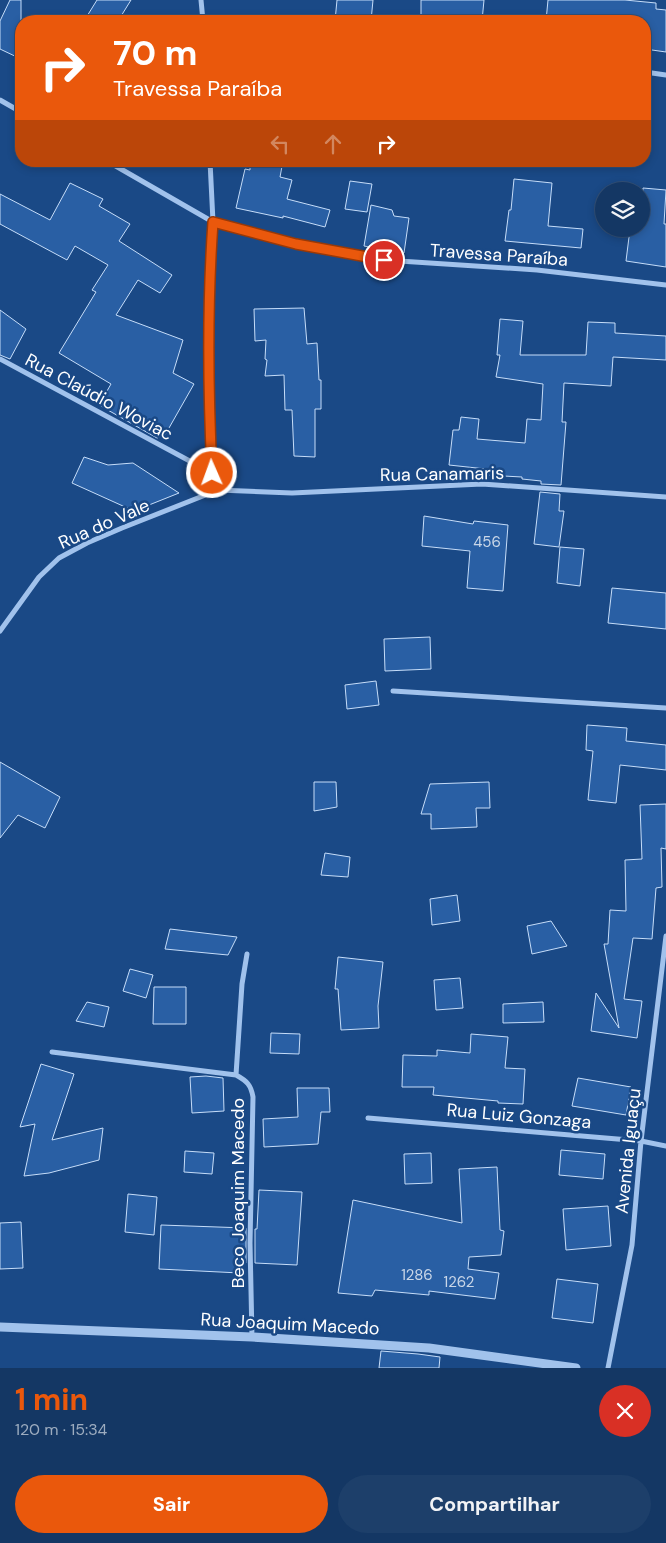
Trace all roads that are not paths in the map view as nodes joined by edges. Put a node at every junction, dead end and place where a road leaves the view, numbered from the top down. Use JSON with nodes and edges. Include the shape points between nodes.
{"nodes":[{"id":1,"x":201,"y":0,"type":"edge"},
{"id":2,"x":202,"y":15,"type":"edge"},
{"id":3,"x":651,"y":73,"type":"edge"},
{"id":4,"x":666,"y":75,"type":"edge"},
{"id":5,"x":0,"y":100,"type":"edge"},
{"id":6,"x":15,"y":109,"type":"edge"},
{"id":7,"x":117,"y":167,"type":"edge"},
{"id":8,"x":210,"y":167,"type":"edge"},
{"id":9,"x":213,"y":222,"type":"junction"},
{"id":10,"x":666,"y":285,"type":"edge"},
{"id":11,"x":0,"y":359,"type":"edge"},
{"id":12,"x":212,"y":473,"type":"junction"},
{"id":13,"x":218,"y":490,"type":"junction"},
{"id":14,"x":666,"y":497,"type":"edge"},
{"id":15,"x":0,"y":631,"type":"edge"},
{"id":16,"x":394,"y":691,"type":"dead end"},
{"id":17,"x":666,"y":708,"type":"edge"},
{"id":18,"x":666,"y":936,"type":"edge"},
{"id":19,"x":246,"y":954,"type":"dead end"},
{"id":20,"x":52,"y":1052,"type":"dead end"},
{"id":21,"x":236,"y":1075,"type":"junction"},
{"id":22,"x":368,"y":1118,"type":"dead end"},
{"id":23,"x":641,"y":1141,"type":"junction"},
{"id":24,"x":666,"y":1146,"type":"edge"},
{"id":25,"x":0,"y":1327,"type":"edge"},
{"id":26,"x":252,"y":1337,"type":"junction"},
{"id":27,"x":576,"y":1368,"type":"edge"},
{"id":28,"x":608,"y":1368,"type":"edge"}],
"edges":[{"from":1,"to":2,"type":"street"},
{"from":3,"to":4,"type":"street"},
{"from":5,"to":6,"type":"street"},
{"from":7,"to":9,"type":"street","name":"Travessa Paraíba"},
{"from":8,"to":9,"type":"street"},
{"from":9,"to":10,"type":"street","name":"Travessa Paraíba","via":[[296,244],[384,260],[537,270]]},
{"from":9,"to":12,"type":"street","via":[[209,287]]},
{"from":11,"to":12,"type":"street","name":"Rua Claúdio Woviac"},
{"from":12,"to":13,"type":"street"},
{"from":13,"to":14,"type":"street","name":"Rua Canamaris","via":[[292,493],[482,484]]},
{"from":13,"to":15,"type":"street","name":"Rua do Vale","via":[[86,543],[60,558],[39,577]]},
{"from":16,"to":17,"type":"street"},
{"from":18,"to":23,"type":"street","name":"Avenida Iguaçu"},
{"from":19,"to":21,"type":"street","name":"Beco Joaquim Macedo"},
{"from":20,"to":21,"type":"street"},
{"from":21,"to":26,"type":"street","name":"Beco Joaquim Macedo","via":[[247,1080],[253,1097]]},
{"from":22,"to":23,"type":"street","name":"Rua Luiz Gonzaga"},
{"from":23,"to":24,"type":"street","name":"Rua Luiz Gonzaga"},
{"from":23,"to":28,"type":"street","name":"Avenida Iguaçu","via":[[632,1244]]},
{"from":25,"to":26,"type":"street","name":"Rua Joaquim Macedo"},
{"from":26,"to":27,"type":"street","name":"Rua Joaquim Macedo","via":[[429,1348]]}]}
